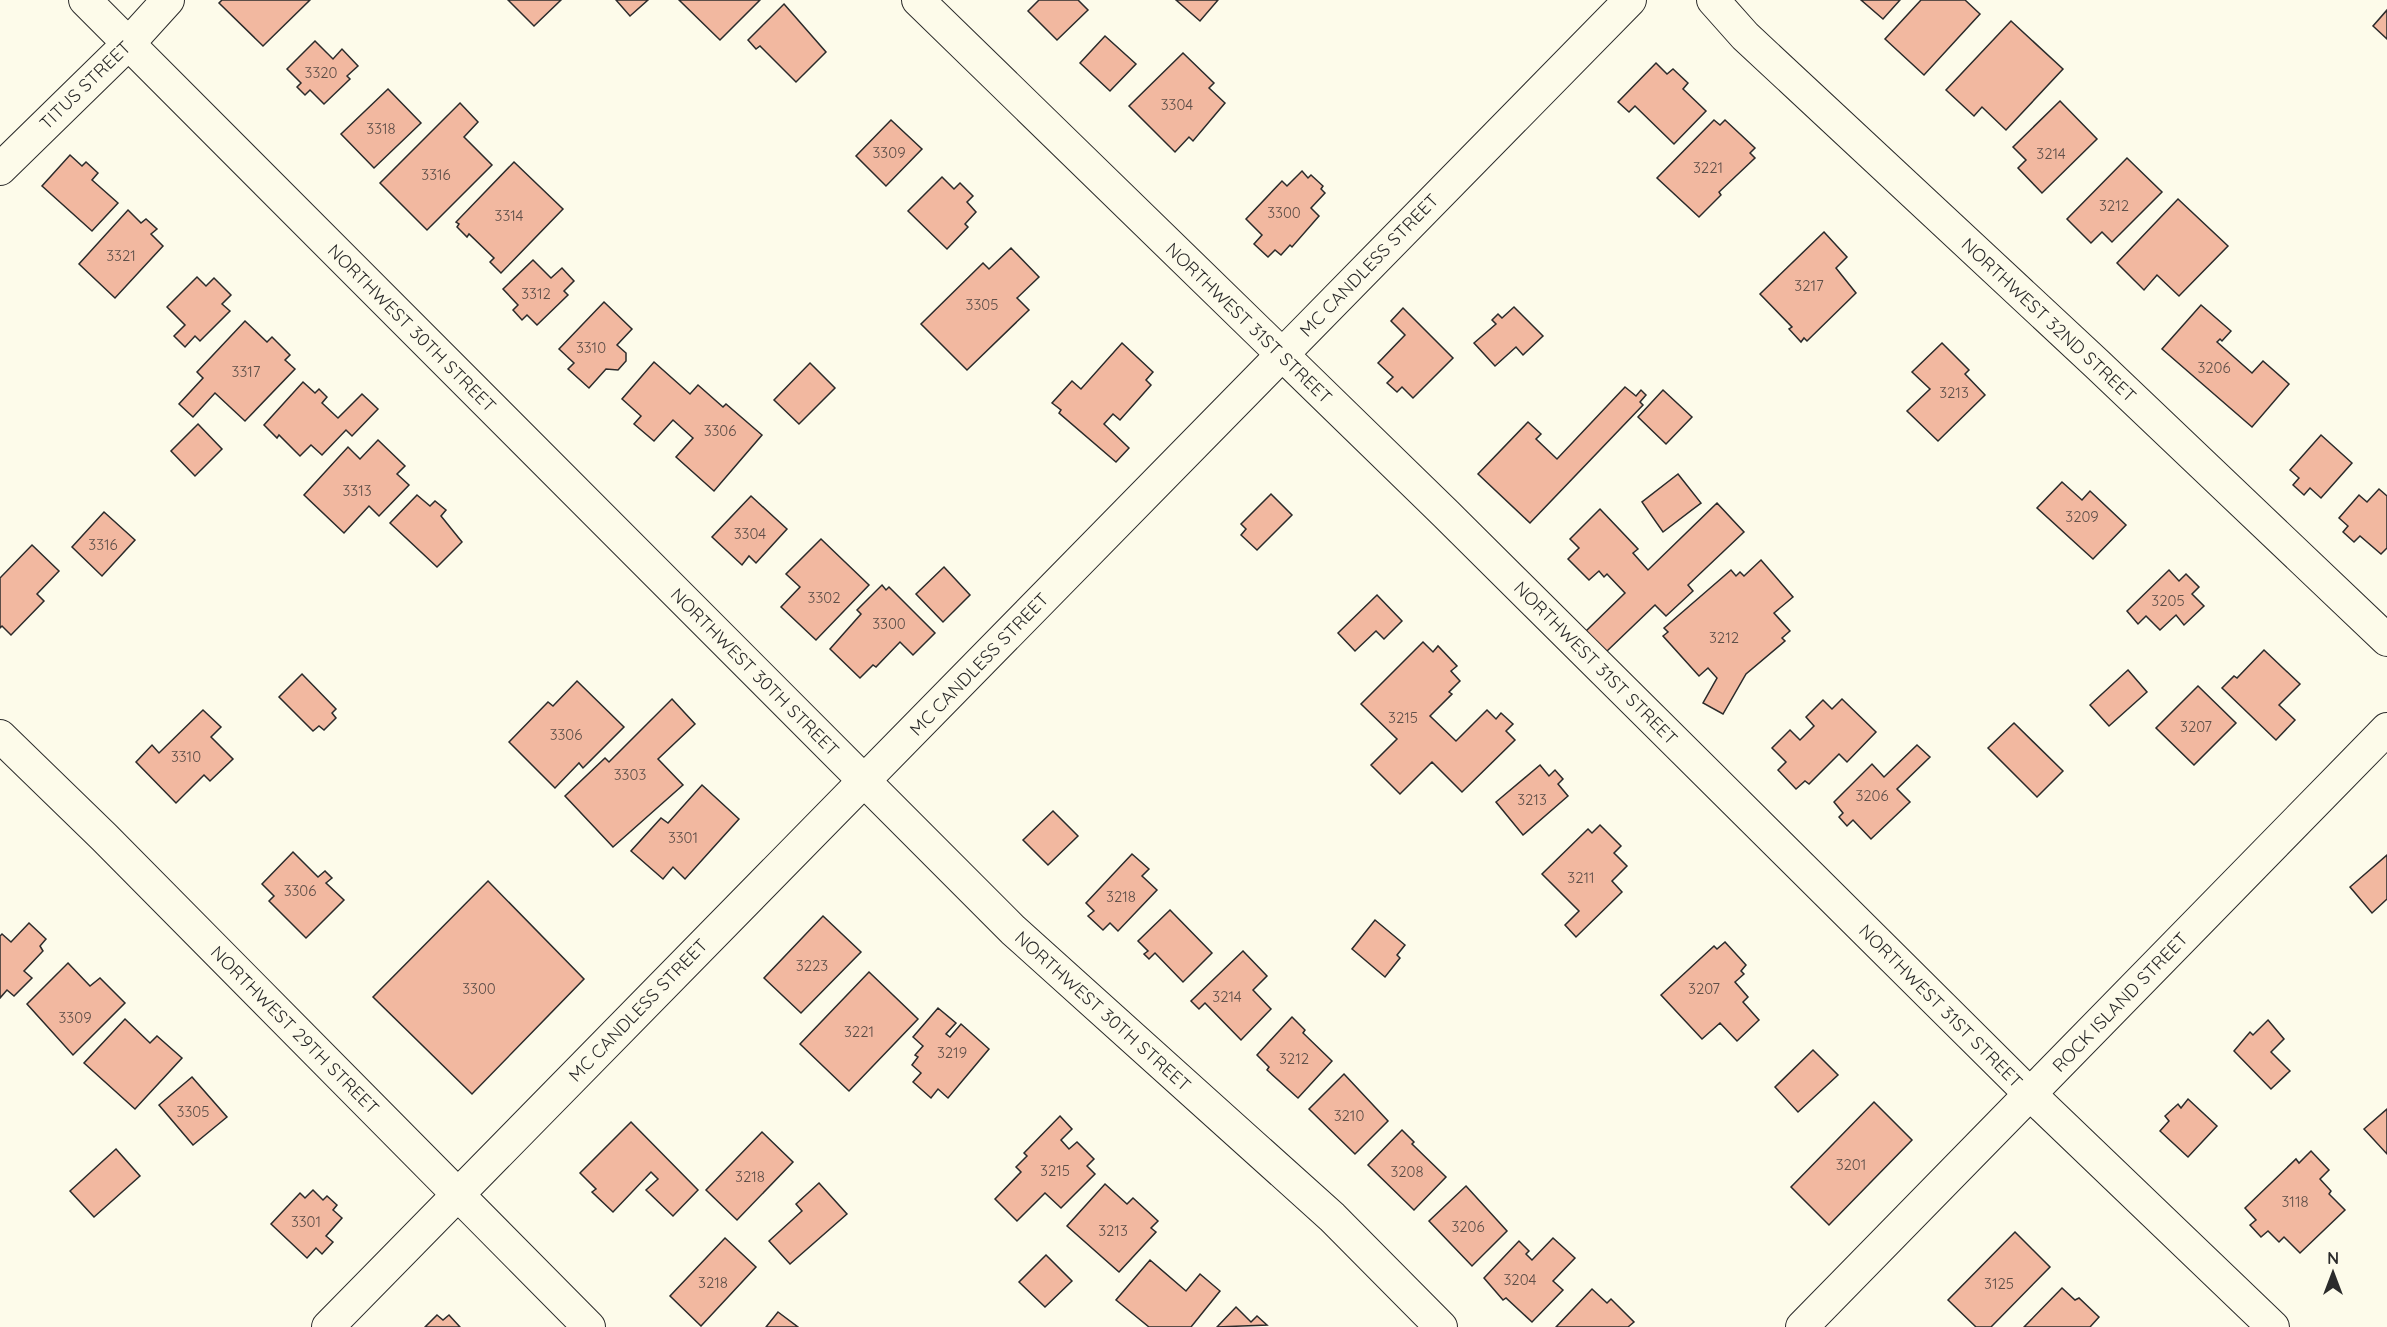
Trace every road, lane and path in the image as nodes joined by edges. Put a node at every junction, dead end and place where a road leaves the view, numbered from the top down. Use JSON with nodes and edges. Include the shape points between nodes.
{"nodes":[{"id":1,"x":85,"y":0,"type":"edge"},
{"id":2,"x":168,"y":0,"type":"edge"},
{"id":3,"x":918,"y":0,"type":"edge"},
{"id":4,"x":1629,"y":0,"type":"edge"},
{"id":5,"x":1713,"y":0,"type":"edge"},
{"id":6,"x":129,"y":43,"type":"junction"},
{"id":7,"x":0,"y":169,"type":"edge"},
{"id":8,"x":1281,"y":355,"type":"junction"},
{"id":9,"x":2387,"y":640,"type":"edge"},
{"id":10,"x":2387,"y":729,"type":"edge"},
{"id":11,"x":0,"y":736,"type":"edge"},
{"id":12,"x":863,"y":781,"type":"junction"},
{"id":13,"x":2030,"y":1094,"type":"junction"},
{"id":14,"x":458,"y":1194,"type":"junction"},
{"id":15,"x":327,"y":1327,"type":"edge"},
{"id":16,"x":589,"y":1327,"type":"edge"},
{"id":17,"x":1441,"y":1327,"type":"edge"},
{"id":18,"x":1802,"y":1327,"type":"edge"},
{"id":19,"x":2273,"y":1327,"type":"edge"}],
"edges":[{"from":1,"to":6,"type":"street","name":"NORTHWEST 30TH STREET"},
{"from":2,"to":6,"type":"street","name":"TITUS STREET"},
{"from":3,"to":8,"type":"street","name":"NORTHWEST 31ST STREET"},
{"from":4,"to":8,"type":"street","name":"MC CANDLESS STREET"},
{"from":5,"to":9,"type":"street","name":"NORTHWEST 32ND STREET","via":[[1745,36]]},
{"from":6,"to":7,"type":"street","name":"TITUS STREET"},
{"from":6,"to":12,"type":"street","name":"NORTHWEST 30TH STREET"},
{"from":8,"to":12,"type":"street","name":"MC CANDLESS STREET"},
{"from":8,"to":13,"type":"street","name":"NORTHWEST 31ST STREET","via":[[1455,522]]},
{"from":10,"to":13,"type":"street","name":"ROCK ISLAND STREET"},
{"from":11,"to":14,"type":"street","name":"NORTHWEST 29TH STREET"},
{"from":12,"to":14,"type":"street","name":"MC CANDLESS STREET"},
{"from":12,"to":17,"type":"street","name":"NORTHWEST 30TH STREET","via":[[1012,930],[1332,1217]]},
{"from":13,"to":18,"type":"street","name":"ROCK ISLAND STREET"},
{"from":13,"to":19,"type":"street","name":"NORTHWEST 31ST STREET"},
{"from":14,"to":15,"type":"street","name":"MC CANDLESS STREET"},
{"from":14,"to":16,"type":"street","name":"NORTHWEST 29TH STREET"}]}
